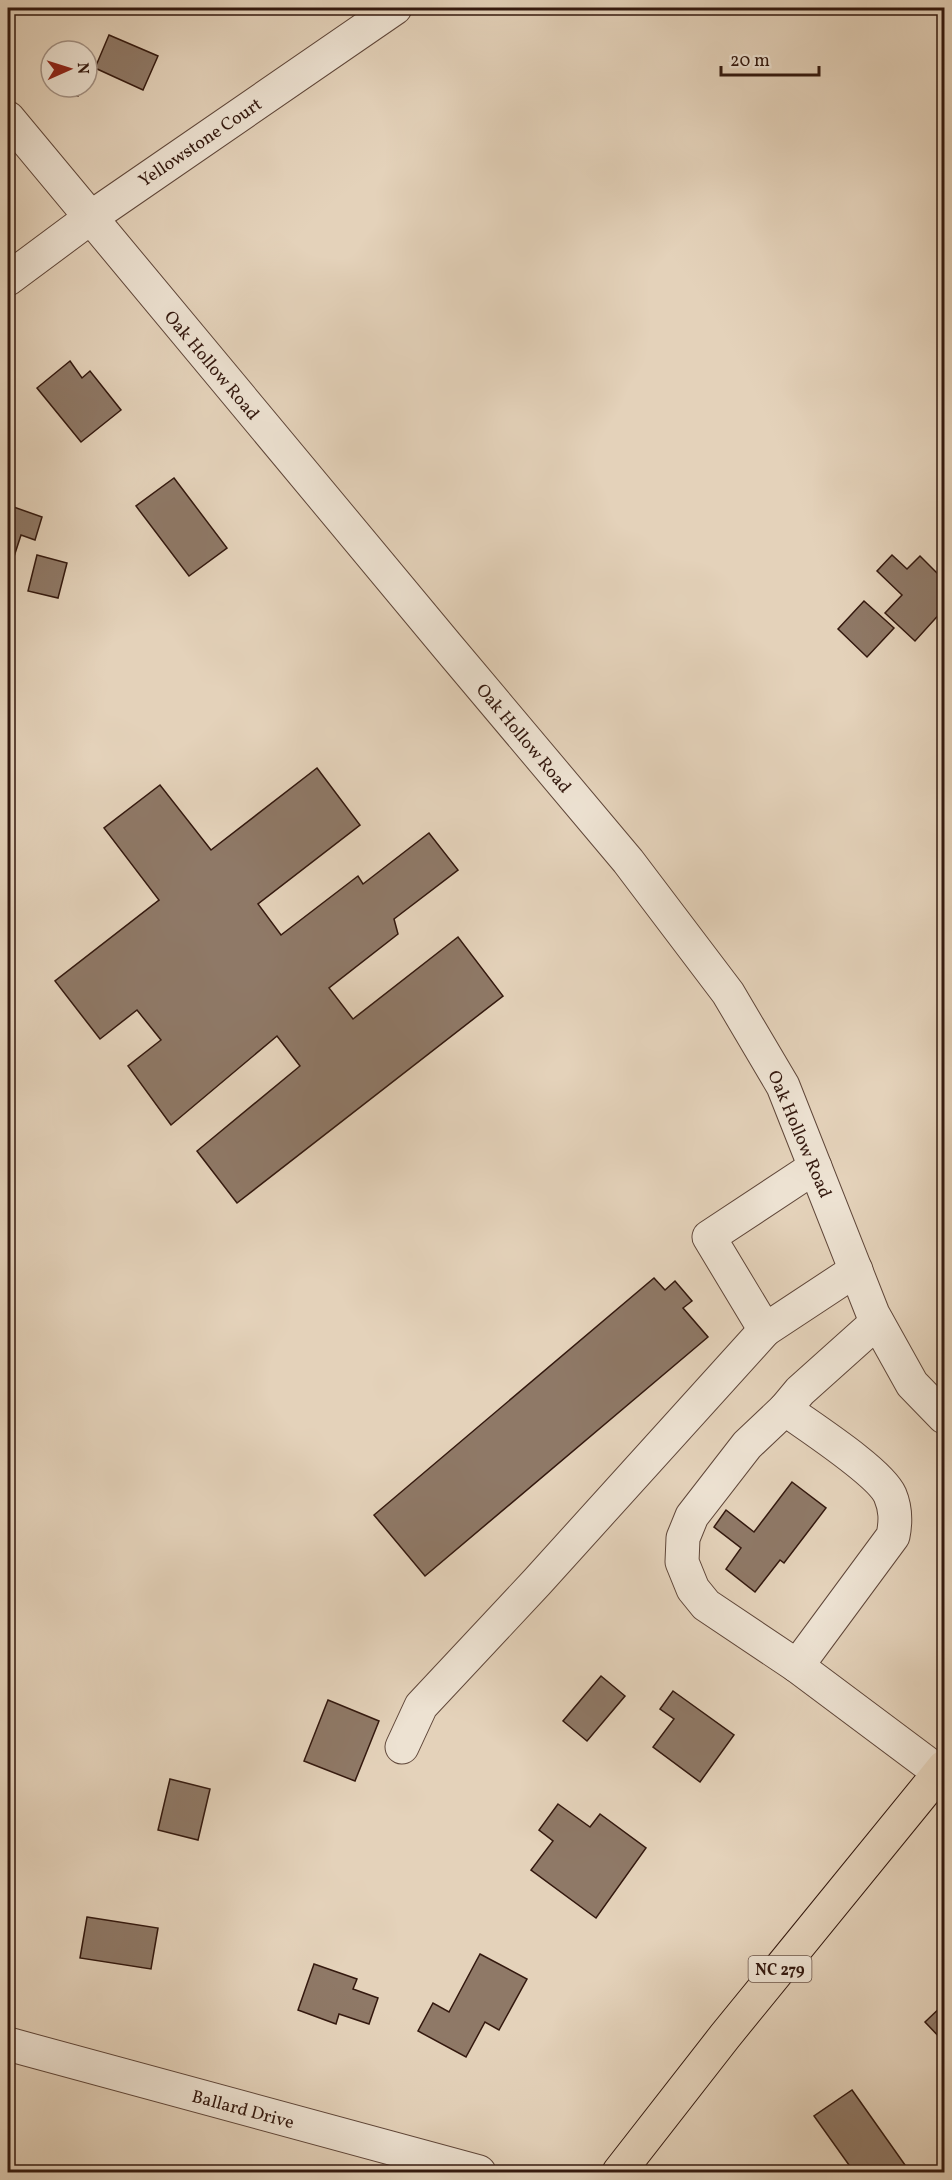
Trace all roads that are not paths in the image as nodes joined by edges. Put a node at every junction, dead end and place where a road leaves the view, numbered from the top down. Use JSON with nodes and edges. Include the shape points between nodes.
{"nodes":[{"id":1,"x":395,"y":8,"type":"edge"},
{"id":2,"x":8,"y":118,"type":"edge"},
{"id":3,"x":90,"y":218,"type":"junction"},
{"id":4,"x":8,"y":279,"type":"edge"},
{"id":5,"x":815,"y":1167,"type":"junction"},
{"id":6,"x":856,"y":1270,"type":"junction"},
{"id":7,"x":877,"y":1322,"type":"junction"},
{"id":8,"x":765,"y":1330,"type":"junction"},
{"id":9,"x":785,"y":1409,"type":"junction"},
{"id":10,"x":945,"y":1417,"type":"edge"},
{"id":11,"x":797,"y":1665,"type":"junction"},
{"id":12,"x":402,"y":1747,"type":"dead end"},
{"id":13,"x":942,"y":1770,"type":"edge"},
{"id":14,"x":8,"y":2044,"type":"edge"},
{"id":15,"x":478,"y":2172,"type":"edge"},
{"id":16,"x":619,"y":2172,"type":"edge"}],
"edges":[{"from":1,"to":3,"type":"street","name":"Yellowstone Court"},
{"from":2,"to":3,"type":"street","name":"Oak Hollow Road"},
{"from":3,"to":4,"type":"street","name":"Yellowstone Court"},
{"from":3,"to":5,"type":"street","name":"Oak Hollow Road","via":[[642,879],[728,993],[783,1086]]},
{"from":5,"to":6,"type":"street","name":"Oak Hollow Road"},
{"from":5,"to":8,"type":"street","via":[[709,1237]]},
{"from":6,"to":7,"type":"street","name":"Oak Hollow Road"},
{"from":6,"to":8,"type":"street"},
{"from":7,"to":9,"type":"street"},
{"from":7,"to":10,"type":"street","name":"Oak Hollow Road","via":[[912,1384]]},
{"from":8,"to":12,"type":"street","via":[[420,1706]]},
{"from":9,"to":11,"type":"street","via":[[874,1475],[889,1493],[896,1522],[893,1536]]},
{"from":9,"to":11,"type":"street","via":[[747,1445],[692,1516],[683,1538],[682,1562],[693,1589],[706,1605]]},
{"from":11,"to":13,"type":"street"},
{"from":13,"to":16,"type":"main road","number":"NC 279"},
{"from":14,"to":15,"type":"street","name":"Ballard Drive"}]}
